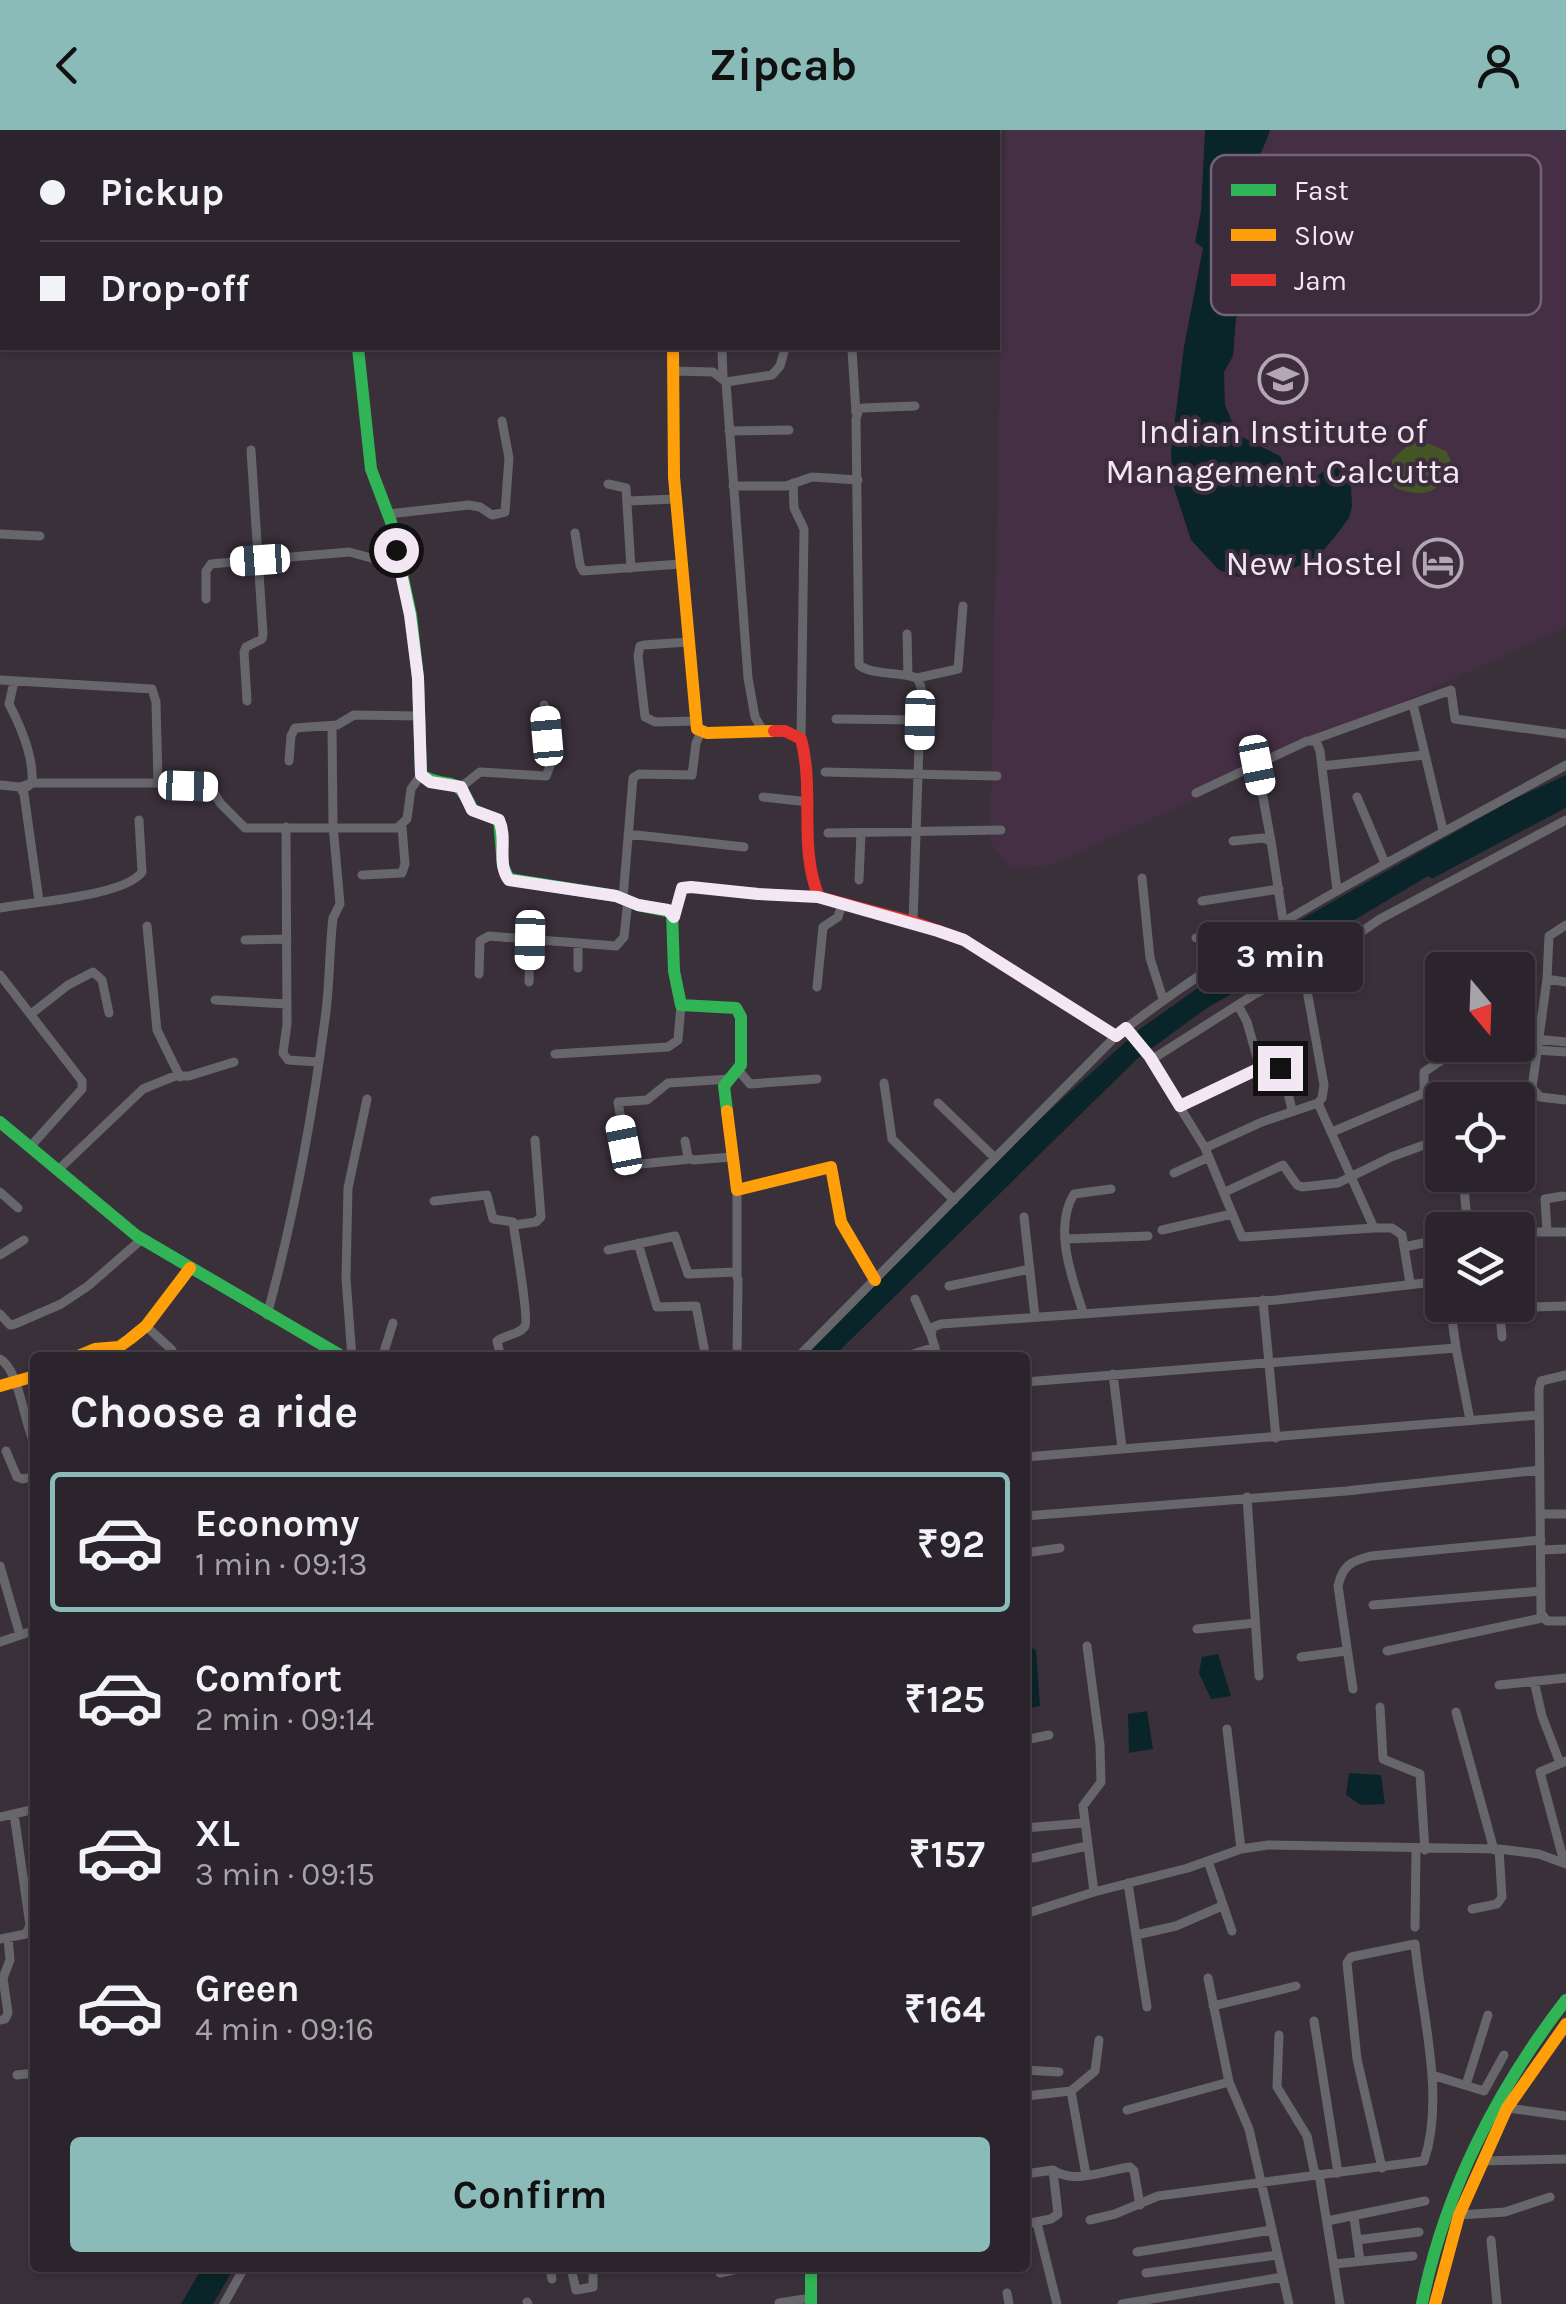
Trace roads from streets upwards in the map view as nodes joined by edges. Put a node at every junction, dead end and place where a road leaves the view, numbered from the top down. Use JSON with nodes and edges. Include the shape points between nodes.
{"nodes":[{"id":1,"x":358,"y":350,"type":"edge"},
{"id":2,"x":673,"y":350,"type":"edge"},
{"id":3,"x":722,"y":350,"type":"edge"},
{"id":4,"x":784,"y":350,"type":"edge"},
{"id":5,"x":852,"y":350,"type":"dead end"},
{"id":6,"x":673,"y":371,"type":"junction"},
{"id":7,"x":724,"y":380,"type":"junction"},
{"id":8,"x":915,"y":406,"type":"dead end"},
{"id":9,"x":856,"y":413,"type":"junction"},
{"id":10,"x":502,"y":421,"type":"dead end"},
{"id":11,"x":789,"y":430,"type":"dead end"},
{"id":12,"x":729,"y":431,"type":"junction"},
{"id":13,"x":251,"y":450,"type":"dead end"},
{"id":14,"x":858,"y":480,"type":"junction"},
{"id":15,"x":608,"y":484,"type":"dead end"},
{"id":16,"x":793,"y":484,"type":"junction"},
{"id":17,"x":733,"y":486,"type":"junction"},
{"id":18,"x":676,"y":500,"type":"junction"},
{"id":19,"x":628,"y":501,"type":"junction"},
{"id":20,"x":388,"y":514,"type":"junction"},
{"id":21,"x":574,"y":532,"type":"dead end"},
{"id":22,"x":0,"y":534,"type":"edge"},
{"id":23,"x":40,"y":536,"type":"dead end"},
{"id":24,"x":260,"y":560,"type":"junction"},
{"id":25,"x":398,"y":560,"type":"junction"},
{"id":26,"x":681,"y":564,"type":"junction"},
{"id":27,"x":632,"y":568,"type":"junction"},
{"id":28,"x":206,"y":599,"type":"dead end"},
{"id":29,"x":963,"y":606,"type":"dead end"},
{"id":30,"x":907,"y":634,"type":"dead end"},
{"id":31,"x":688,"y":642,"type":"junction"},
{"id":32,"x":912,"y":677,"type":"junction"},
{"id":33,"x":0,"y":680,"type":"edge"},
{"id":34,"x":14,"y":682,"type":"junction"},
{"id":35,"x":247,"y":701,"type":"dead end"},
{"id":36,"x":1413,"y":704,"type":"junction"},
{"id":37,"x":544,"y":705,"type":"dead end"},
{"id":38,"x":419,"y":716,"type":"junction"},
{"id":39,"x":836,"y":719,"type":"dead end"},
{"id":40,"x":920,"y":720,"type":"junction"},
{"id":41,"x":332,"y":726,"type":"junction"},
{"id":42,"x":698,"y":726,"type":"junction"},
{"id":43,"x":762,"y":730,"type":"junction"},
{"id":44,"x":1566,"y":734,"type":"edge"},
{"id":45,"x":800,"y":739,"type":"junction"},
{"id":46,"x":1312,"y":740,"type":"junction"},
{"id":47,"x":1425,"y":754,"type":"junction"},
{"id":48,"x":290,"y":761,"type":"dead end"},
{"id":49,"x":1257,"y":765,"type":"junction"},
{"id":50,"x":1566,"y":765,"type":"edge"},
{"id":51,"x":1322,"y":766,"type":"junction"},
{"id":52,"x":826,"y":772,"type":"dead end"},
{"id":53,"x":919,"y":774,"type":"junction"},
{"id":54,"x":421,"y":775,"type":"junction"},
{"id":55,"x":998,"y":776,"type":"dead end"},
{"id":56,"x":158,"y":783,"type":"junction"},
{"id":57,"x":0,"y":786,"type":"edge"},
{"id":58,"x":25,"y":787,"type":"junction"},
{"id":59,"x":461,"y":787,"type":"junction"},
{"id":60,"x":1196,"y":794,"type":"dead end"},
{"id":61,"x":764,"y":796,"type":"dead end"},
{"id":62,"x":1357,"y":798,"type":"dead end"},
{"id":63,"x":809,"y":802,"type":"junction"},
{"id":64,"x":139,"y":820,"type":"dead end"},
{"id":65,"x":1566,"y":820,"type":"edge"},
{"id":66,"x":286,"y":827,"type":"junction"},
{"id":67,"x":402,"y":827,"type":"junction"},
{"id":68,"x":336,"y":829,"type":"junction"},
{"id":69,"x":1001,"y":830,"type":"dead end"},
{"id":70,"x":1443,"y":830,"type":"junction"},
{"id":71,"x":828,"y":833,"type":"dead end"},
{"id":72,"x":628,"y":834,"type":"junction"},
{"id":73,"x":861,"y":834,"type":"junction"},
{"id":74,"x":917,"y":834,"type":"junction"},
{"id":75,"x":1233,"y":841,"type":"dead end"},
{"id":76,"x":1271,"y":841,"type":"junction"},
{"id":77,"x":744,"y":847,"type":"dead end"},
{"id":78,"x":1385,"y":863,"type":"junction"},
{"id":79,"x":362,"y":875,"type":"dead end"},
{"id":80,"x":1142,"y":878,"type":"dead end"},
{"id":81,"x":859,"y":880,"type":"dead end"},
{"id":82,"x":1278,"y":890,"type":"junction"},
{"id":83,"x":1337,"y":890,"type":"junction"},
{"id":84,"x":818,"y":897,"type":"junction"},
{"id":85,"x":626,"y":899,"type":"junction"},
{"id":86,"x":39,"y":901,"type":"junction"},
{"id":87,"x":1202,"y":901,"type":"dead end"},
{"id":88,"x":842,"y":904,"type":"junction"},
{"id":89,"x":0,"y":908,"type":"edge"},
{"id":90,"x":674,"y":917,"type":"junction"},
{"id":91,"x":1283,"y":920,"type":"junction"},
{"id":92,"x":913,"y":922,"type":"junction"},
{"id":93,"x":1566,"y":925,"type":"edge"},
{"id":94,"x":147,"y":926,"type":"dead end"},
{"id":95,"x":1267,"y":929,"type":"junction"},
{"id":96,"x":1196,"y":938,"type":"dead end"},
{"id":97,"x":287,"y":939,"type":"junction"},
{"id":98,"x":245,"y":940,"type":"dead end"},
{"id":99,"x":530,"y":940,"type":"junction"},
{"id":100,"x":578,"y":944,"type":"junction"},
{"id":101,"x":578,"y":968,"type":"dead end"},
{"id":102,"x":1303,"y":968,"type":"junction"},
{"id":103,"x":479,"y":974,"type":"dead end"},
{"id":104,"x":1,"y":979,"type":"edge"},
{"id":105,"x":1546,"y":979,"type":"junction"},
{"id":106,"x":529,"y":982,"type":"dead end"},
{"id":107,"x":1566,"y":982,"type":"edge"},
{"id":108,"x":817,"y":987,"type":"dead end"},
{"id":109,"x":1163,"y":998,"type":"junction"},
{"id":110,"x":215,"y":1000,"type":"dead end"},
{"id":111,"x":287,"y":1004,"type":"junction"},
{"id":112,"x":1238,"y":1004,"type":"junction"},
{"id":113,"x":680,"y":1006,"type":"junction"},
{"id":114,"x":109,"y":1013,"type":"dead end"},
{"id":115,"x":32,"y":1014,"type":"junction"},
{"id":116,"x":1124,"y":1032,"type":"junction"},
{"id":117,"x":1566,"y":1042,"type":"edge"},
{"id":118,"x":1536,"y":1044,"type":"junction"},
{"id":119,"x":1566,"y":1052,"type":"edge"},
{"id":120,"x":555,"y":1054,"type":"dead end"},
{"id":121,"x":1150,"y":1059,"type":"junction"},
{"id":122,"x":234,"y":1062,"type":"dead end"},
{"id":123,"x":318,"y":1062,"type":"junction"},
{"id":124,"x":1439,"y":1062,"type":"edge"},
{"id":125,"x":1260,"y":1068,"type":"junction"},
{"id":126,"x":734,"y":1075,"type":"junction"},
{"id":127,"x":180,"y":1076,"type":"junction"},
{"id":128,"x":817,"y":1079,"type":"dead end"},
{"id":129,"x":884,"y":1083,"type":"dead end"},
{"id":130,"x":1424,"y":1093,"type":"joint"},
{"id":131,"x":367,"y":1099,"type":"dead end"},
{"id":132,"x":1566,"y":1100,"type":"edge"},
{"id":133,"x":938,"y":1103,"type":"dead end"},
{"id":134,"x":1318,"y":1103,"type":"junction"},
{"id":135,"x":1180,"y":1106,"type":"junction"},
{"id":136,"x":1292,"y":1110,"type":"junction"},
{"id":137,"x":0,"y":1122,"type":"edge"},
{"id":138,"x":1332,"y":1132,"type":"junction"},
{"id":139,"x":535,"y":1140,"type":"dead end"},
{"id":140,"x":685,"y":1141,"type":"dead end"},
{"id":141,"x":1425,"y":1145,"type":"edge"},
{"id":142,"x":30,"y":1147,"type":"junction"},
{"id":143,"x":1207,"y":1153,"type":"junction"},
{"id":144,"x":732,"y":1158,"type":"junction"},
{"id":145,"x":995,"y":1158,"type":"junction"},
{"id":146,"x":690,"y":1159,"type":"junction"},
{"id":147,"x":57,"y":1171,"type":"junction"},
{"id":148,"x":1174,"y":1173,"type":"dead end"},
{"id":149,"x":1352,"y":1175,"type":"junction"},
{"id":150,"x":1111,"y":1188,"type":"dead end"},
{"id":151,"x":738,"y":1190,"type":"junction"},
{"id":152,"x":0,"y":1192,"type":"edge"},
{"id":153,"x":1225,"y":1192,"type":"junction"},
{"id":154,"x":1563,"y":1196,"type":"dead end"},
{"id":155,"x":954,"y":1200,"type":"junction"},
{"id":156,"x":434,"y":1201,"type":"dead end"},
{"id":157,"x":18,"y":1208,"type":"dead end"},
{"id":158,"x":1232,"y":1214,"type":"junction"},
{"id":159,"x":1024,"y":1217,"type":"dead end"},
{"id":160,"x":514,"y":1225,"type":"junction"},
{"id":161,"x":1374,"y":1228,"type":"junction"},
{"id":162,"x":1162,"y":1230,"type":"dead end"},
{"id":163,"x":1535,"y":1232,"type":"edge"},
{"id":164,"x":1547,"y":1232,"type":"junction"},
{"id":165,"x":1566,"y":1232,"type":"edge"},
{"id":166,"x":1148,"y":1236,"type":"dead end"},
{"id":167,"x":142,"y":1239,"type":"junction"},
{"id":168,"x":1066,"y":1239,"type":"junction"},
{"id":169,"x":24,"y":1240,"type":"dead end"},
{"id":170,"x":1425,"y":1242,"type":"edge"},
{"id":171,"x":638,"y":1243,"type":"junction"},
{"id":172,"x":1404,"y":1246,"type":"junction"},
{"id":173,"x":608,"y":1250,"type":"dead end"},
{"id":174,"x":0,"y":1255,"type":"edge"},
{"id":175,"x":190,"y":1268,"type":"junction"},
{"id":176,"x":1030,"y":1268,"type":"junction"},
{"id":177,"x":737,"y":1276,"type":"junction"},
{"id":178,"x":875,"y":1280,"type":"junction"},
{"id":179,"x":1425,"y":1282,"type":"edge"},
{"id":180,"x":1410,"y":1283,"type":"junction"},
{"id":181,"x":949,"y":1286,"type":"dead end"},
{"id":182,"x":916,"y":1299,"type":"dead end"},
{"id":183,"x":1263,"y":1300,"type":"junction"},
{"id":184,"x":1566,"y":1306,"type":"edge"},
{"id":185,"x":1083,"y":1312,"type":"junction"},
{"id":186,"x":0,"y":1314,"type":"edge"},
{"id":187,"x":267,"y":1315,"type":"junction"},
{"id":188,"x":1035,"y":1317,"type":"junction"},
{"id":189,"x":1452,"y":1322,"type":"edge"},
{"id":190,"x":393,"y":1323,"type":"dead end"},
{"id":191,"x":146,"y":1326,"type":"junction"},
{"id":192,"x":931,"y":1335,"type":"junction"},
{"id":193,"x":1502,"y":1337,"type":"dead end"},
{"id":194,"x":1456,"y":1348,"type":"junction"},
{"id":195,"x":88,"y":1352,"type":"edge"},
{"id":196,"x":172,"y":1352,"type":"edge"},
{"id":197,"x":337,"y":1352,"type":"edge"},
{"id":198,"x":348,"y":1352,"type":"edge"},
{"id":199,"x":384,"y":1352,"type":"edge"},
{"id":200,"x":500,"y":1352,"type":"edge"},
{"id":201,"x":705,"y":1352,"type":"edge"},
{"id":202,"x":738,"y":1352,"type":"edge"},
{"id":203,"x":804,"y":1352,"type":"edge"},
{"id":204,"x":936,"y":1352,"type":"edge"},
{"id":205,"x":0,"y":1359,"type":"edge"},
{"id":206,"x":1269,"y":1364,"type":"junction"},
{"id":207,"x":1113,"y":1374,"type":"junction"},
{"id":208,"x":1566,"y":1375,"type":"edge"},
{"id":209,"x":30,"y":1378,"type":"edge"},
{"id":210,"x":1030,"y":1382,"type":"edge"},
{"id":211,"x":16,"y":1383,"type":"junction"},
{"id":212,"x":0,"y":1386,"type":"edge"},
{"id":213,"x":1539,"y":1415,"type":"junction"},
{"id":214,"x":1470,"y":1420,"type":"junction"},
{"id":215,"x":30,"y":1427,"type":"edge"},
{"id":216,"x":1276,"y":1438,"type":"junction"},
{"id":217,"x":1122,"y":1448,"type":"junction"},
{"id":218,"x":6,"y":1451,"type":"dead end"},
{"id":219,"x":1030,"y":1457,"type":"edge"},
{"id":220,"x":1540,"y":1470,"type":"junction"},
{"id":221,"x":30,"y":1478,"type":"edge"},
{"id":222,"x":1247,"y":1497,"type":"junction"},
{"id":223,"x":1540,"y":1514,"type":"junction"},
{"id":224,"x":1566,"y":1514,"type":"edge"},
{"id":225,"x":1030,"y":1516,"type":"edge"},
{"id":226,"x":1541,"y":1545,"type":"junction"},
{"id":227,"x":1060,"y":1548,"type":"dead end"},
{"id":228,"x":1566,"y":1549,"type":"edge"},
{"id":229,"x":1030,"y":1552,"type":"edge"},
{"id":230,"x":0,"y":1566,"type":"edge"},
{"id":231,"x":1541,"y":1591,"type":"junction"},
{"id":232,"x":1373,"y":1605,"type":"dead end"},
{"id":233,"x":1542,"y":1618,"type":"junction"},
{"id":234,"x":1566,"y":1621,"type":"edge"},
{"id":235,"x":1255,"y":1623,"type":"junction"},
{"id":236,"x":1198,"y":1629,"type":"dead end"},
{"id":237,"x":30,"y":1632,"type":"edge"},
{"id":238,"x":20,"y":1636,"type":"junction"},
{"id":239,"x":0,"y":1642,"type":"edge"},
{"id":240,"x":1087,"y":1646,"type":"dead end"},
{"id":241,"x":1346,"y":1650,"type":"junction"},
{"id":242,"x":1386,"y":1650,"type":"dead end"},
{"id":243,"x":1301,"y":1657,"type":"dead end"},
{"id":244,"x":1259,"y":1676,"type":"dead end"},
{"id":245,"x":1566,"y":1678,"type":"edge"},
{"id":246,"x":1534,"y":1681,"type":"junction"},
{"id":247,"x":1500,"y":1685,"type":"dead end"},
{"id":248,"x":1352,"y":1689,"type":"dead end"},
{"id":249,"x":1380,"y":1708,"type":"dead end"},
{"id":250,"x":1456,"y":1712,"type":"dead end"},
{"id":251,"x":1227,"y":1729,"type":"dead end"},
{"id":252,"x":1048,"y":1735,"type":"dead end"},
{"id":253,"x":1030,"y":1739,"type":"edge"},
{"id":254,"x":1563,"y":1762,"type":"edge"},
{"id":255,"x":30,"y":1810,"type":"edge"},
{"id":256,"x":14,"y":1814,"type":"junction"},
{"id":257,"x":0,"y":1817,"type":"edge"},
{"id":258,"x":1083,"y":1822,"type":"junction"},
{"id":259,"x":1030,"y":1827,"type":"edge"},
{"id":260,"x":1086,"y":1846,"type":"junction"},
{"id":261,"x":1241,"y":1849,"type":"junction"},
{"id":262,"x":1496,"y":1849,"type":"junction"},
{"id":263,"x":1421,"y":1850,"type":"junction"},
{"id":264,"x":1033,"y":1858,"type":"dead end"},
{"id":265,"x":1208,"y":1861,"type":"junction"},
{"id":266,"x":1565,"y":1863,"type":"edge"},
{"id":267,"x":1128,"y":1883,"type":"junction"},
{"id":268,"x":1094,"y":1892,"type":"junction"},
{"id":269,"x":1222,"y":1906,"type":"junction"},
{"id":270,"x":1472,"y":1909,"type":"dead end"},
{"id":271,"x":1030,"y":1912,"type":"edge"},
{"id":272,"x":30,"y":1917,"type":"edge"},
{"id":273,"x":1415,"y":1926,"type":"dead end"},
{"id":274,"x":30,"y":1931,"type":"edge"},
{"id":275,"x":1232,"y":1932,"type":"dead end"},
{"id":276,"x":1136,"y":1934,"type":"junction"},
{"id":277,"x":4,"y":1939,"type":"edge"},
{"id":278,"x":1208,"y":1978,"type":"dead end"},
{"id":279,"x":1296,"y":1986,"type":"dead end"},
{"id":280,"x":1566,"y":2000,"type":"edge"},
{"id":281,"x":1214,"y":2006,"type":"junction"},
{"id":282,"x":1147,"y":2007,"type":"dead end"},
{"id":283,"x":1488,"y":2016,"type":"dead end"},
{"id":284,"x":0,"y":2020,"type":"edge"},
{"id":285,"x":1314,"y":2021,"type":"dead end"},
{"id":286,"x":1566,"y":2024,"type":"edge"},
{"id":287,"x":1280,"y":2036,"type":"dead end"},
{"id":288,"x":1099,"y":2040,"type":"dead end"},
{"id":289,"x":1504,"y":2055,"type":"dead end"},
{"id":290,"x":1030,"y":2070,"type":"edge"},
{"id":291,"x":1059,"y":2072,"type":"dead end"},
{"id":292,"x":30,"y":2073,"type":"edge"},
{"id":293,"x":18,"y":2074,"type":"dead end"},
{"id":294,"x":1432,"y":2075,"type":"junction"},
{"id":295,"x":1229,"y":2082,"type":"junction"},
{"id":296,"x":1466,"y":2085,"type":"junction"},
{"id":297,"x":1071,"y":2091,"type":"junction"},
{"id":298,"x":1484,"y":2091,"type":"junction"},
{"id":299,"x":1030,"y":2096,"type":"edge"},
{"id":300,"x":1503,"y":2102,"type":"junction"},
{"id":301,"x":1128,"y":2110,"type":"dead end"},
{"id":302,"x":1566,"y":2116,"type":"edge"},
{"id":303,"x":1566,"y":2159,"type":"edge"},
{"id":304,"x":1482,"y":2162,"type":"junction"},
{"id":305,"x":1382,"y":2168,"type":"junction"},
{"id":306,"x":1053,"y":2170,"type":"junction"},
{"id":307,"x":1338,"y":2172,"type":"junction"},
{"id":308,"x":1030,"y":2173,"type":"edge"},
{"id":309,"x":1317,"y":2174,"type":"junction"},
{"id":310,"x":1086,"y":2176,"type":"junction"},
{"id":311,"x":1260,"y":2182,"type":"junction"},
{"id":312,"x":1550,"y":2198,"type":"dead end"},
{"id":313,"x":1424,"y":2202,"type":"dead end"},
{"id":314,"x":1140,"y":2205,"type":"junction"},
{"id":315,"x":1459,"y":2215,"type":"junction"},
{"id":316,"x":1354,"y":2218,"type":"junction"},
{"id":317,"x":1090,"y":2220,"type":"dead end"},
{"id":318,"x":1037,"y":2222,"type":"junction"},
{"id":319,"x":1327,"y":2222,"type":"junction"},
{"id":320,"x":1030,"y":2223,"type":"edge"},
{"id":321,"x":1271,"y":2230,"type":"junction"},
{"id":322,"x":1418,"y":2232,"type":"dead end"},
{"id":323,"x":1357,"y":2240,"type":"junction"},
{"id":324,"x":1492,"y":2240,"type":"dead end"},
{"id":325,"x":1137,"y":2252,"type":"dead end"},
{"id":326,"x":1278,"y":2256,"type":"junction"},
{"id":327,"x":1414,"y":2256,"type":"dead end"},
{"id":328,"x":1360,"y":2261,"type":"junction"},
{"id":329,"x":1334,"y":2264,"type":"junction"},
{"id":330,"x":242,"y":2272,"type":"edge"},
{"id":331,"x":551,"y":2272,"type":"edge"},
{"id":332,"x":571,"y":2272,"type":"edge"},
{"id":333,"x":593,"y":2272,"type":"edge"},
{"id":334,"x":724,"y":2272,"type":"edge"},
{"id":335,"x":810,"y":2272,"type":"edge"},
{"id":336,"x":720,"y":2273,"type":"dead end"},
{"id":337,"x":1146,"y":2274,"type":"dead end"},
{"id":338,"x":1283,"y":2278,"type":"junction"},
{"id":339,"x":552,"y":2279,"type":"dead end"},
{"id":340,"x":811,"y":2301,"type":"edge"},
{"id":341,"x":779,"y":2303,"type":"edge"},
{"id":342,"x":1134,"y":2303,"type":"edge"},
{"id":343,"x":224,"y":2304,"type":"edge"},
{"id":344,"x":1057,"y":2304,"type":"edge"},
{"id":345,"x":1122,"y":2304,"type":"edge"},
{"id":346,"x":1289,"y":2304,"type":"edge"},
{"id":347,"x":1340,"y":2304,"type":"edge"},
{"id":348,"x":1422,"y":2304,"type":"edge"},
{"id":349,"x":1435,"y":2304,"type":"edge"},
{"id":350,"x":1498,"y":2304,"type":"edge"}],
"edges":[{"from":1,"to":20,"type":"street","via":[[370,469]]},
{"from":2,"to":6,"type":"street"},
{"from":3,"to":7,"type":"street"},
{"from":4,"to":7,"type":"street","via":[[772,375]]},
{"from":5,"to":9,"type":"street"},
{"from":6,"to":7,"type":"street","via":[[713,372]]},
{"from":6,"to":18,"type":"street"},
{"from":7,"to":12,"type":"street"},
{"from":8,"to":9,"type":"street"},
{"from":9,"to":14,"type":"street"},
{"from":10,"to":20,"type":"street","via":[[509,458],[504,512],[492,515],[474,505]]},
{"from":11,"to":12,"type":"street"},
{"from":12,"to":17,"type":"street"},
{"from":13,"to":24,"type":"street"},
{"from":14,"to":16,"type":"street","via":[[812,477]]},
{"from":14,"to":32,"type":"street","via":[[859,665]]},
{"from":15,"to":19,"type":"street","via":[[626,488]]},
{"from":16,"to":17,"type":"street"},
{"from":16,"to":45,"type":"street","via":[[804,529]]},
{"from":17,"to":43,"type":"street","via":[[748,678]]},
{"from":18,"to":19,"type":"street"},
{"from":18,"to":26,"type":"street"},
{"from":19,"to":27,"type":"street"},
{"from":20,"to":25,"type":"street"},
{"from":21,"to":27,"type":"street","via":[[584,571]]},
{"from":22,"to":23,"type":"street"},
{"from":24,"to":25,"type":"street","via":[[356,552]]},
{"from":24,"to":28,"type":"street","via":[[207,567]]},
{"from":24,"to":35,"type":"street","via":[[263,634],[244,652]]},
{"from":25,"to":38,"type":"street"},
{"from":26,"to":27,"type":"street"},
{"from":26,"to":31,"type":"street"},
{"from":29,"to":32,"type":"street","via":[[958,670]]},
{"from":30,"to":32,"type":"street"},
{"from":31,"to":42,"type":"street"},
{"from":31,"to":42,"type":"street","via":[[640,646],[645,717]]},
{"from":32,"to":40,"type":"street","via":[[921,688]]},
{"from":33,"to":34,"type":"street"},
{"from":34,"to":56,"type":"street","via":[[152,688]]},
{"from":34,"to":58,"type":"street","via":[[9,704],[32,767]]},
{"from":36,"to":44,"type":"street","via":[[1451,690],[1455,720]]},
{"from":36,"to":46,"type":"street"},
{"from":36,"to":47,"type":"street"},
{"from":37,"to":59,"type":"street","via":[[546,776],[480,772]]},
{"from":38,"to":41,"type":"street","via":[[354,715]]},
{"from":38,"to":54,"type":"street"},
{"from":39,"to":40,"type":"street"},
{"from":40,"to":53,"type":"street"},
{"from":41,"to":48,"type":"street","via":[[295,728]]},
{"from":41,"to":68,"type":"street"},
{"from":42,"to":43,"type":"street"},
{"from":42,"to":72,"type":"street","via":[[692,775],[632,778]]},
{"from":43,"to":45,"type":"street"},
{"from":45,"to":63,"type":"street"},
{"from":46,"to":49,"type":"street"},
{"from":46,"to":51,"type":"street"},
{"from":47,"to":51,"type":"street"},
{"from":47,"to":70,"type":"street"},
{"from":49,"to":60,"type":"street"},
{"from":49,"to":76,"type":"street"},
{"from":50,"to":70,"type":"street"},
{"from":51,"to":83,"type":"street"},
{"from":52,"to":53,"type":"street"},
{"from":53,"to":55,"type":"street"},
{"from":53,"to":74,"type":"street"},
{"from":54,"to":59,"type":"street"},
{"from":54,"to":67,"type":"street","via":[[410,789]]},
{"from":56,"to":58,"type":"street"},
{"from":56,"to":66,"type":"street","via":[[210,787],[240,826]]},
{"from":57,"to":58,"type":"street"},
{"from":58,"to":86,"type":"street"},
{"from":59,"to":85,"type":"street","via":[[472,810],[502,824],[502,868],[509,880]]},
{"from":61,"to":63,"type":"street"},
{"from":62,"to":78,"type":"street"},
{"from":63,"to":84,"type":"street","via":[[811,878]]},
{"from":64,"to":86,"type":"street","via":[[139,878]]},
{"from":65,"to":102,"type":"street"},
{"from":66,"to":68,"type":"street"},
{"from":66,"to":97,"type":"street"},
{"from":67,"to":68,"type":"street"},
{"from":67,"to":79,"type":"street","via":[[402,873]]},
{"from":68,"to":123,"type":"street","via":[[340,904],[332,918]]},
{"from":69,"to":74,"type":"street"},
{"from":70,"to":78,"type":"street"},
{"from":71,"to":73,"type":"street"},
{"from":72,"to":77,"type":"street"},
{"from":72,"to":85,"type":"street"},
{"from":73,"to":74,"type":"street"},
{"from":73,"to":81,"type":"street"},
{"from":74,"to":92,"type":"street"},
{"from":75,"to":76,"type":"street"},
{"from":76,"to":82,"type":"street"},
{"from":78,"to":83,"type":"street"},
{"from":80,"to":109,"type":"street","via":[[1150,958]]},
{"from":82,"to":87,"type":"street"},
{"from":82,"to":91,"type":"street"},
{"from":83,"to":91,"type":"street"},
{"from":84,"to":88,"type":"street"},
{"from":84,"to":90,"type":"street","via":[[686,887]]},
{"from":85,"to":90,"type":"street"},
{"from":85,"to":100,"type":"street","via":[[621,942]]},
{"from":86,"to":89,"type":"street"},
{"from":88,"to":92,"type":"street"},
{"from":88,"to":108,"type":"street","via":[[821,933]]},
{"from":90,"to":113,"type":"street"},
{"from":91,"to":95,"type":"street"},
{"from":92,"to":116,"type":"street","via":[[964,940]]},
{"from":93,"to":105,"type":"street","via":[[1546,943]]},
{"from":94,"to":127,"type":"street","via":[[157,1030]]},
{"from":95,"to":96,"type":"street"},
{"from":95,"to":109,"type":"street"},
{"from":97,"to":98,"type":"street"},
{"from":97,"to":111,"type":"street"},
{"from":99,"to":100,"type":"street"},
{"from":99,"to":103,"type":"street","via":[[483,937]]},
{"from":99,"to":106,"type":"street"},
{"from":100,"to":101,"type":"street"},
{"from":102,"to":112,"type":"street"},
{"from":102,"to":134,"type":"street","via":[[1324,1084]]},
{"from":104,"to":115,"type":"street"},
{"from":105,"to":107,"type":"street"},
{"from":105,"to":118,"type":"street"},
{"from":109,"to":116,"type":"street"},
{"from":110,"to":111,"type":"street"},
{"from":111,"to":123,"type":"street","via":[[284,1057]]},
{"from":112,"to":121,"type":"street"},
{"from":112,"to":125,"type":"street"},
{"from":113,"to":120,"type":"street","via":[[678,1040],[668,1047]]},
{"from":113,"to":126,"type":"street","via":[[740,1012],[742,1044]]},
{"from":114,"to":115,"type":"street","via":[[102,980],[93,972]]},
{"from":115,"to":142,"type":"street","via":[[83,1084]]},
{"from":116,"to":121,"type":"street"},
{"from":116,"to":145,"type":"street"},
{"from":117,"to":118,"type":"street"},
{"from":118,"to":119,"type":"street"},
{"from":118,"to":132,"type":"street","via":[[1532,1088],[1540,1097]]},
{"from":121,"to":135,"type":"street"},
{"from":122,"to":127,"type":"street"},
{"from":123,"to":187,"type":"street","via":[[292,1220]]},
{"from":124,"to":130,"type":"street","via":[[1424,1072]]},
{"from":125,"to":135,"type":"street"},
{"from":125,"to":136,"type":"street","via":[[1281,1069]]},
{"from":126,"to":128,"type":"street","via":[[750,1084]]},
{"from":126,"to":144,"type":"street","via":[[724,1086]]},
{"from":126,"to":146,"type":"street","via":[[668,1083],[647,1100],[618,1102],[628,1162]]},
{"from":127,"to":147,"type":"street","via":[[139,1092]]},
{"from":129,"to":155,"type":"street","via":[[892,1139]]},
{"from":130,"to":138,"type":"street"},
{"from":131,"to":198,"type":"street","via":[[348,1188]]},
{"from":133,"to":145,"type":"street"},
{"from":134,"to":136,"type":"street"},
{"from":134,"to":138,"type":"street"},
{"from":135,"to":143,"type":"street"},
{"from":136,"to":143,"type":"street"},
{"from":137,"to":142,"type":"street"},
{"from":138,"to":149,"type":"street"},
{"from":139,"to":160,"type":"street","via":[[541,1216]]},
{"from":140,"to":146,"type":"street"},
{"from":141,"to":149,"type":"street"},
{"from":142,"to":147,"type":"street"},
{"from":143,"to":148,"type":"street"},
{"from":143,"to":153,"type":"street"},
{"from":144,"to":146,"type":"street"},
{"from":144,"to":151,"type":"street"},
{"from":145,"to":155,"type":"street"},
{"from":147,"to":167,"type":"street"},
{"from":149,"to":153,"type":"street","via":[[1302,1187],[1283,1165]]},
{"from":149,"to":161,"type":"street"},
{"from":150,"to":168,"type":"street","via":[[1071,1198]]},
{"from":151,"to":177,"type":"street"},
{"from":151,"to":178,"type":"street","via":[[831,1167],[841,1222]]},
{"from":152,"to":157,"type":"street"},
{"from":153,"to":158,"type":"street"},
{"from":154,"to":164,"type":"street","via":[[1545,1199]]},
{"from":155,"to":178,"type":"street"},
{"from":156,"to":160,"type":"street","via":[[487,1194],[493,1218]]},
{"from":158,"to":161,"type":"street","via":[[1247,1239]]},
{"from":158,"to":162,"type":"street"},
{"from":159,"to":176,"type":"street"},
{"from":160,"to":200,"type":"street","via":[[526,1324],[497,1341]]},
{"from":161,"to":172,"type":"street","via":[[1402,1234]]},
{"from":163,"to":164,"type":"street"},
{"from":164,"to":165,"type":"street"},
{"from":166,"to":168,"type":"street"},
{"from":167,"to":175,"type":"street"},
{"from":167,"to":186,"type":"street","via":[[61,1304],[10,1325]]},
{"from":168,"to":185,"type":"street"},
{"from":169,"to":174,"type":"street"},
{"from":170,"to":172,"type":"street"},
{"from":171,"to":173,"type":"street"},
{"from":171,"to":177,"type":"street","via":[[675,1236],[688,1274],[732,1270]]},
{"from":171,"to":201,"type":"street","via":[[658,1307],[698,1309]]},
{"from":172,"to":180,"type":"street"},
{"from":175,"to":187,"type":"street"},
{"from":175,"to":191,"type":"street"},
{"from":176,"to":181,"type":"street"},
{"from":176,"to":188,"type":"street"},
{"from":177,"to":202,"type":"street"},
{"from":178,"to":203,"type":"street"},
{"from":179,"to":180,"type":"street"},
{"from":180,"to":183,"type":"street"},
{"from":182,"to":192,"type":"street"},
{"from":183,"to":185,"type":"street"},
{"from":183,"to":206,"type":"street"},
{"from":184,"to":193,"type":"street","via":[[1504,1308]]},
{"from":185,"to":188,"type":"street"},
{"from":187,"to":197,"type":"street"},
{"from":188,"to":192,"type":"street","via":[[940,1324]]},
{"from":189,"to":194,"type":"street"},
{"from":190,"to":199,"type":"street"},
{"from":191,"to":195,"type":"street","via":[[119,1347]]},
{"from":191,"to":196,"type":"street"},
{"from":192,"to":204,"type":"street"},
{"from":194,"to":206,"type":"street"},
{"from":194,"to":214,"type":"street"},
{"from":205,"to":211,"type":"street"},
{"from":206,"to":207,"type":"street"},
{"from":206,"to":216,"type":"street"},
{"from":207,"to":210,"type":"street"},
{"from":207,"to":217,"type":"street"},
{"from":208,"to":213,"type":"street","via":[[1542,1381]]},
{"from":209,"to":211,"type":"street"},
{"from":211,"to":212,"type":"street"},
{"from":211,"to":215,"type":"street"},
{"from":213,"to":214,"type":"street"},
{"from":213,"to":220,"type":"street"},
{"from":214,"to":216,"type":"street"},
{"from":216,"to":217,"type":"street"},
{"from":217,"to":219,"type":"street"},
{"from":218,"to":221,"type":"street","via":[[17,1477]]},
{"from":220,"to":222,"type":"street"},
{"from":220,"to":223,"type":"street"},
{"from":222,"to":225,"type":"street"},
{"from":222,"to":235,"type":"street"},
{"from":223,"to":224,"type":"street"},
{"from":223,"to":226,"type":"street"},
{"from":226,"to":228,"type":"street"},
{"from":226,"to":231,"type":"street"},
{"from":226,"to":241,"type":"street","via":[[1350,1561],[1338,1586]]},
{"from":227,"to":229,"type":"street"},
{"from":230,"to":238,"type":"street"},
{"from":231,"to":232,"type":"street"},
{"from":231,"to":233,"type":"street"},
{"from":233,"to":234,"type":"street"},
{"from":233,"to":242,"type":"street"},
{"from":235,"to":236,"type":"street"},
{"from":235,"to":244,"type":"street"},
{"from":237,"to":238,"type":"street"},
{"from":238,"to":239,"type":"street"},
{"from":240,"to":258,"type":"street","via":[[1101,1782],[1084,1802]]},
{"from":241,"to":243,"type":"street"},
{"from":241,"to":248,"type":"street"},
{"from":245,"to":246,"type":"street"},
{"from":246,"to":247,"type":"street"},
{"from":246,"to":254,"type":"street"},
{"from":249,"to":263,"type":"street","via":[[1383,1760],[1420,1774]]},
{"from":250,"to":262,"type":"street"},
{"from":251,"to":261,"type":"street"},
{"from":252,"to":253,"type":"street"},
{"from":254,"to":266,"type":"street","via":[[1540,1774]]},
{"from":255,"to":256,"type":"street"},
{"from":256,"to":257,"type":"street"},
{"from":256,"to":272,"type":"street"},
{"from":258,"to":259,"type":"street"},
{"from":258,"to":260,"type":"street"},
{"from":260,"to":264,"type":"street"},
{"from":260,"to":268,"type":"street"},
{"from":261,"to":263,"type":"street"},
{"from":261,"to":265,"type":"street"},
{"from":262,"to":263,"type":"street"},
{"from":262,"to":266,"type":"street"},
{"from":262,"to":270,"type":"street","via":[[1502,1897]]},
{"from":263,"to":273,"type":"street"},
{"from":265,"to":267,"type":"street"},
{"from":265,"to":269,"type":"street"},
{"from":267,"to":268,"type":"street"},
{"from":267,"to":276,"type":"street"},
{"from":268,"to":271,"type":"street"},
{"from":269,"to":275,"type":"street"},
{"from":269,"to":276,"type":"street"},
{"from":274,"to":277,"type":"street"},
{"from":276,"to":282,"type":"street"},
{"from":277,"to":284,"type":"street","via":[[8,2013]]},
{"from":278,"to":281,"type":"street"},
{"from":279,"to":281,"type":"street"},
{"from":280,"to":300,"type":"street"},
{"from":281,"to":295,"type":"street"},
{"from":283,"to":296,"type":"street"},
{"from":285,"to":307,"type":"street"},
{"from":286,"to":300,"type":"street"},
{"from":287,"to":309,"type":"street","via":[[1277,2087],[1307,2136]]},
{"from":288,"to":297,"type":"street","via":[[1095,2071]]},
{"from":289,"to":298,"type":"street"},
{"from":290,"to":291,"type":"street"},
{"from":292,"to":293,"type":"street"},
{"from":294,"to":296,"type":"street"},
{"from":294,"to":305,"type":"street","via":[[1424,2161]]},
{"from":294,"to":305,"type":"street","via":[[1415,1944],[1351,1957],[1347,1979],[1357,2059]]},
{"from":295,"to":301,"type":"street"},
{"from":295,"to":311,"type":"street","via":[[1247,2122]]},
{"from":296,"to":298,"type":"street"},
{"from":297,"to":299,"type":"street"},
{"from":297,"to":310,"type":"street"},
{"from":298,"to":300,"type":"street"},
{"from":300,"to":302,"type":"street"},
{"from":300,"to":304,"type":"street"},
{"from":300,"to":348,"type":"street","via":[[1463,2171]]},
{"from":303,"to":304,"type":"street"},
{"from":304,"to":315,"type":"street"},
{"from":305,"to":307,"type":"street"},
{"from":306,"to":308,"type":"street"},
{"from":306,"to":310,"type":"street"},
{"from":306,"to":318,"type":"street","via":[[1058,2214]]},
{"from":307,"to":309,"type":"street"},
{"from":309,"to":311,"type":"street"},
{"from":309,"to":319,"type":"street"},
{"from":310,"to":314,"type":"street","via":[[1132,2168]]},
{"from":311,"to":314,"type":"street","via":[[1158,2196]]},
{"from":311,"to":321,"type":"street"},
{"from":312,"to":315,"type":"street","via":[[1505,2212]]},
{"from":313,"to":316,"type":"street"},
{"from":314,"to":317,"type":"street"},
{"from":315,"to":349,"type":"street"},
{"from":316,"to":319,"type":"street"},
{"from":316,"to":323,"type":"street"},
{"from":318,"to":320,"type":"street"},
{"from":318,"to":344,"type":"street"},
{"from":319,"to":329,"type":"street"},
{"from":321,"to":325,"type":"street"},
{"from":321,"to":326,"type":"street"},
{"from":322,"to":323,"type":"street"},
{"from":323,"to":328,"type":"street"},
{"from":324,"to":350,"type":"street"},
{"from":326,"to":337,"type":"street"},
{"from":326,"to":338,"type":"street"},
{"from":327,"to":328,"type":"street"},
{"from":328,"to":329,"type":"street"},
{"from":329,"to":347,"type":"street"},
{"from":330,"to":343,"type":"street"},
{"from":331,"to":339,"type":"street"},
{"from":332,"to":333,"type":"street","via":[[576,2290],[593,2287]]},
{"from":334,"to":336,"type":"street"},
{"from":335,"to":340,"type":"street"},
{"from":338,"to":342,"type":"street"},
{"from":338,"to":346,"type":"street"},
{"from":340,"to":341,"type":"street"},
{"from":342,"to":345,"type":"street"}]}
